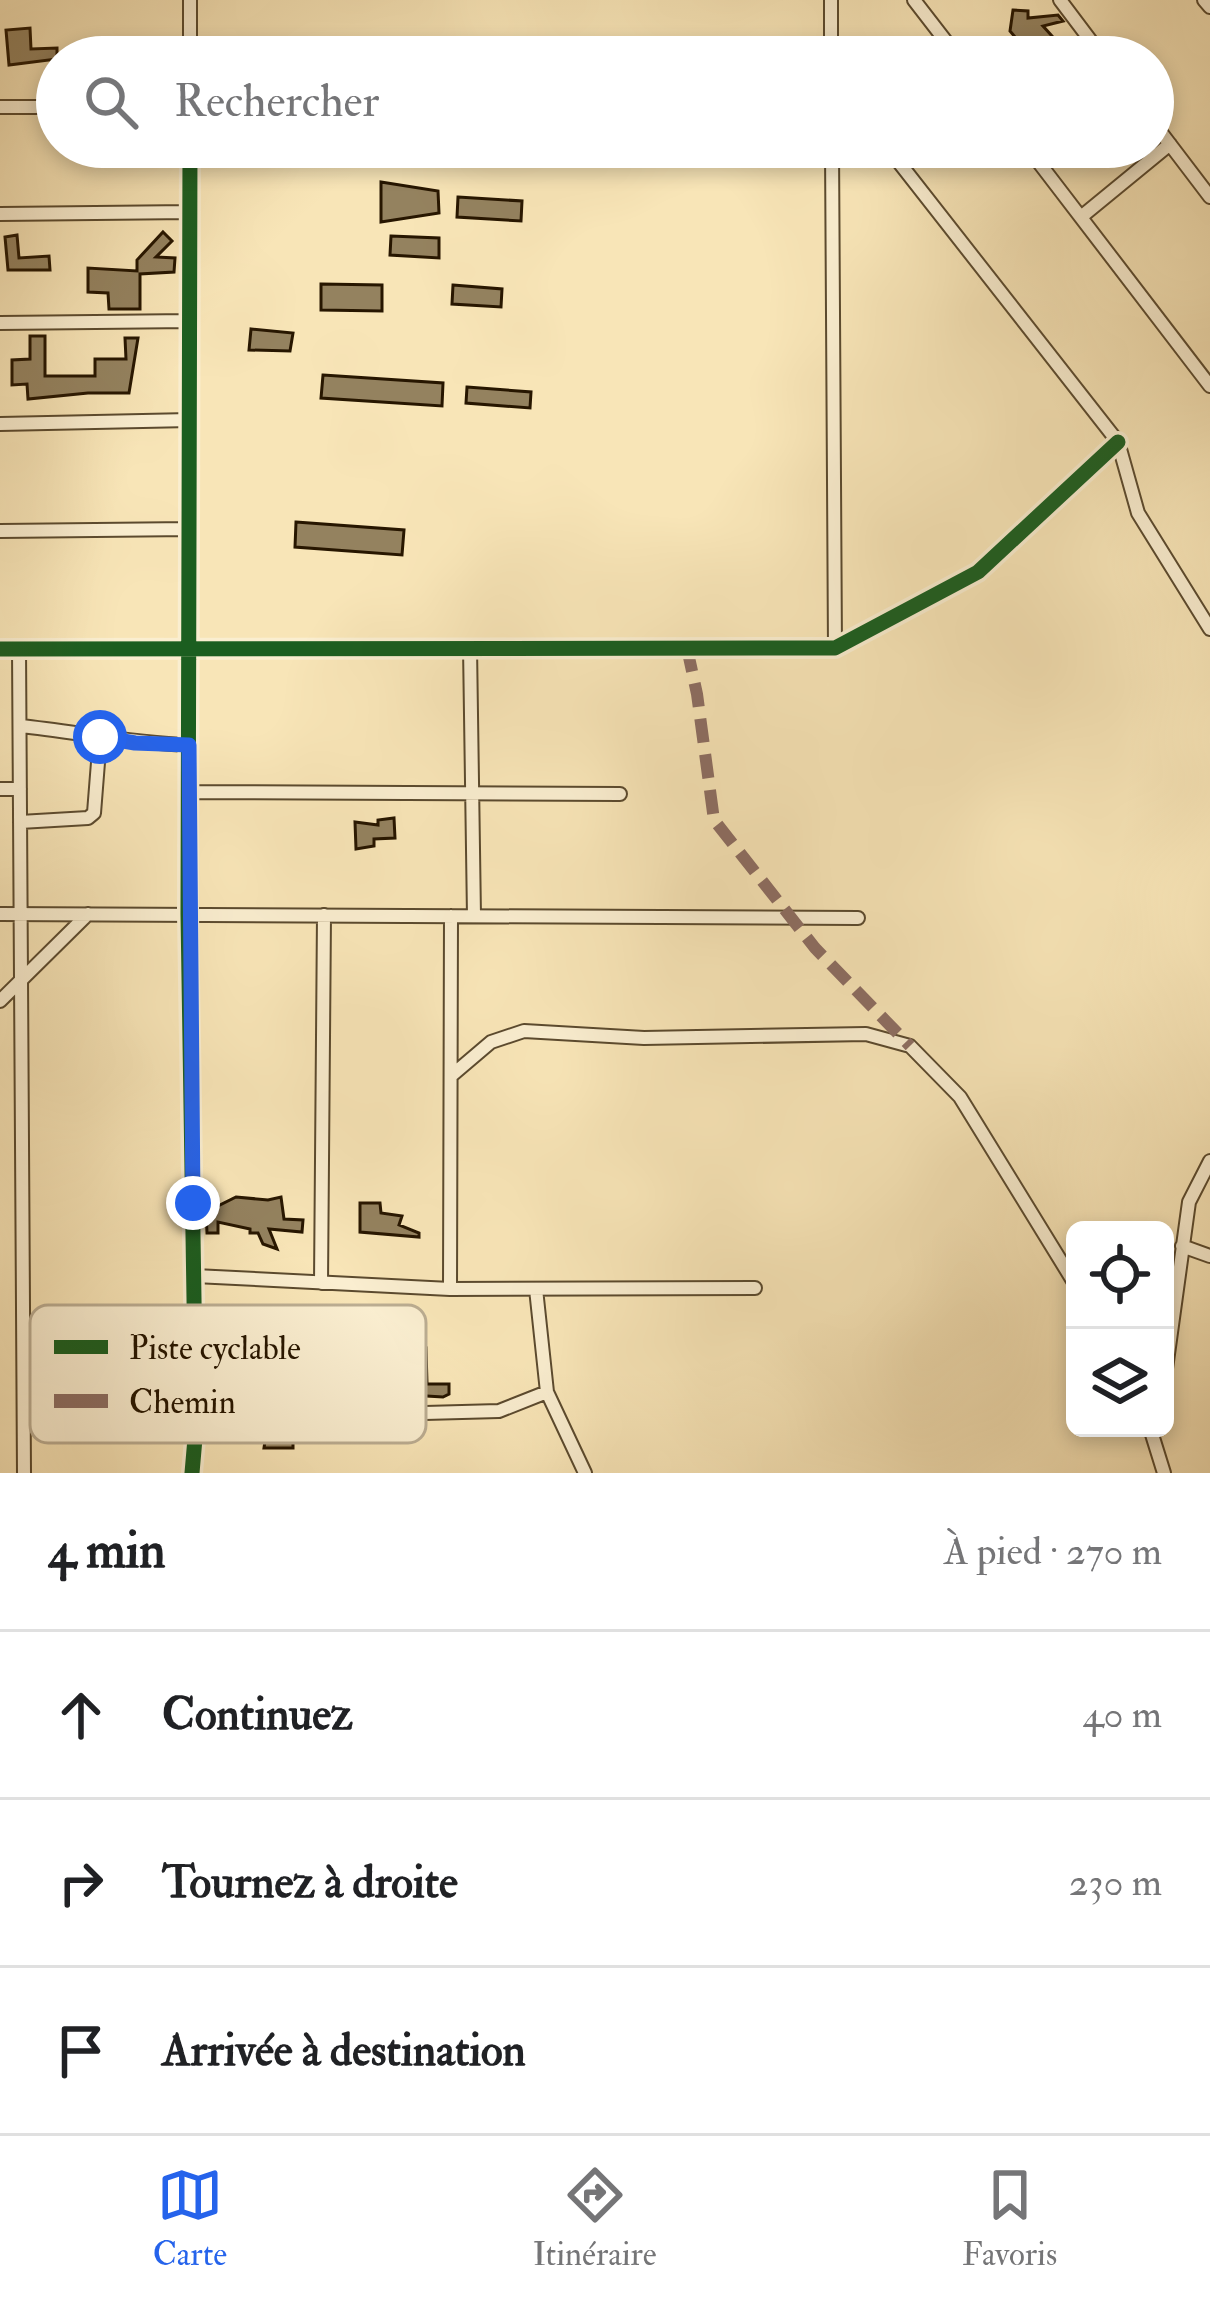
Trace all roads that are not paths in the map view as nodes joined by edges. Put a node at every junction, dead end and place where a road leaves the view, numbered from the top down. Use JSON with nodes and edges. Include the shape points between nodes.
{"nodes":[{"id":1,"x":190,"y":0,"type":"edge"},
{"id":2,"x":831,"y":0,"type":"edge"},
{"id":3,"x":914,"y":0,"type":"edge"},
{"id":4,"x":1060,"y":0,"type":"edge"},
{"id":5,"x":1204,"y":0,"type":"edge"},
{"id":6,"x":1210,"y":8,"type":"edge"},
{"id":7,"x":190,"y":36,"type":"edge"},
{"id":8,"x":831,"y":36,"type":"edge"},
{"id":9,"x":942,"y":36,"type":"edge"},
{"id":10,"x":1087,"y":36,"type":"edge"},
{"id":11,"x":36,"y":106,"type":"edge"},
{"id":12,"x":0,"y":107,"type":"edge"},
{"id":13,"x":1174,"y":149,"type":"edge"},
{"id":14,"x":190,"y":168,"type":"edge"},
{"id":15,"x":832,"y":168,"type":"edge"},
{"id":16,"x":903,"y":168,"type":"edge"},
{"id":17,"x":1043,"y":168,"type":"edge"},
{"id":18,"x":1141,"y":168,"type":"edge"},
{"id":19,"x":1210,"y":197,"type":"edge"},
{"id":20,"x":190,"y":212,"type":"junction"},
{"id":21,"x":0,"y":214,"type":"edge"},
{"id":22,"x":1081,"y":218,"type":"junction"},
{"id":23,"x":190,"y":321,"type":"junction"},
{"id":24,"x":0,"y":323,"type":"edge"},
{"id":25,"x":1210,"y":386,"type":"edge"},
{"id":26,"x":190,"y":421,"type":"junction"},
{"id":27,"x":0,"y":424,"type":"edge"},
{"id":28,"x":1118,"y":442,"type":"junction"},
{"id":29,"x":190,"y":529,"type":"junction"},
{"id":30,"x":0,"y":531,"type":"edge"},
{"id":31,"x":1210,"y":628,"type":"edge"},
{"id":32,"x":189,"y":647,"type":"junction"},
{"id":33,"x":470,"y":647,"type":"junction"},
{"id":34,"x":835,"y":648,"type":"junction"},
{"id":35,"x":0,"y":649,"type":"edge"},
{"id":36,"x":20,"y":649,"type":"junction"},
{"id":37,"x":20,"y":726,"type":"junction"},
{"id":38,"x":100,"y":737,"type":"junction"},
{"id":39,"x":189,"y":745,"type":"junction"},
{"id":40,"x":0,"y":789,"type":"edge"},
{"id":41,"x":20,"y":789,"type":"junction"},
{"id":42,"x":188,"y":792,"type":"junction"},
{"id":43,"x":472,"y":793,"type":"junction"},
{"id":44,"x":620,"y":794,"type":"dead end"},
{"id":45,"x":20,"y":823,"type":"junction"},
{"id":46,"x":0,"y":914,"type":"edge"},
{"id":47,"x":20,"y":914,"type":"junction"},
{"id":48,"x":88,"y":914,"type":"junction"},
{"id":49,"x":188,"y":914,"type":"junction"},
{"id":50,"x":324,"y":915,"type":"junction"},
{"id":51,"x":452,"y":916,"type":"junction"},
{"id":52,"x":474,"y":916,"type":"junction"},
{"id":53,"x":858,"y":918,"type":"dead end"},
{"id":54,"x":21,"y":983,"type":"junction"},
{"id":55,"x":0,"y":1001,"type":"edge"},
{"id":56,"x":451,"y":1076,"type":"junction"},
{"id":57,"x":1210,"y":1160,"type":"edge"},
{"id":58,"x":1182,"y":1246,"type":"junction"},
{"id":59,"x":1210,"y":1256,"type":"edge"},
{"id":60,"x":1066,"y":1269,"type":"edge"},
{"id":61,"x":195,"y":1276,"type":"junction"},
{"id":62,"x":321,"y":1283,"type":"junction"},
{"id":63,"x":755,"y":1288,"type":"dead end"},
{"id":64,"x":450,"y":1289,"type":"junction"},
{"id":65,"x":536,"y":1289,"type":"junction"},
{"id":66,"x":195,"y":1305,"type":"edge"},
{"id":67,"x":1171,"y":1329,"type":"edge"},
{"id":68,"x":547,"y":1392,"type":"junction"},
{"id":69,"x":426,"y":1413,"type":"edge"},
{"id":70,"x":1153,"y":1437,"type":"edge"},
{"id":71,"x":193,"y":1443,"type":"edge"},
{"id":72,"x":24,"y":1473,"type":"edge"},
{"id":73,"x":192,"y":1473,"type":"edge"},
{"id":74,"x":585,"y":1473,"type":"edge"},
{"id":75,"x":1165,"y":1473,"type":"edge"}],
"edges":[{"from":1,"to":7,"type":"street"},
{"from":2,"to":8,"type":"street"},
{"from":3,"to":9,"type":"street"},
{"from":4,"to":10,"type":"street"},
{"from":5,"to":6,"type":"street"},
{"from":11,"to":12,"type":"street"},
{"from":13,"to":19,"type":"street"},
{"from":14,"to":20,"type":"street"},
{"from":15,"to":34,"type":"street"},
{"from":16,"to":28,"type":"street"},
{"from":17,"to":22,"type":"street"},
{"from":18,"to":22,"type":"street"},
{"from":20,"to":21,"type":"street"},
{"from":20,"to":23,"type":"street"},
{"from":22,"to":25,"type":"street"},
{"from":23,"to":24,"type":"street"},
{"from":23,"to":26,"type":"street"},
{"from":26,"to":27,"type":"street"},
{"from":26,"to":29,"type":"street"},
{"from":28,"to":31,"type":"street","via":[[1138,513]]},
{"from":28,"to":34,"type":"street","via":[[978,572]]},
{"from":29,"to":30,"type":"street"},
{"from":29,"to":32,"type":"street"},
{"from":32,"to":33,"type":"street"},
{"from":32,"to":36,"type":"street"},
{"from":32,"to":39,"type":"street"},
{"from":33,"to":34,"type":"street"},
{"from":33,"to":43,"type":"street"},
{"from":35,"to":36,"type":"street"},
{"from":36,"to":37,"type":"street"},
{"from":37,"to":38,"type":"street"},
{"from":37,"to":41,"type":"street"},
{"from":38,"to":39,"type":"street"},
{"from":38,"to":45,"type":"street","via":[[94,813]]},
{"from":39,"to":42,"type":"street"},
{"from":40,"to":41,"type":"street"},
{"from":41,"to":45,"type":"street"},
{"from":42,"to":43,"type":"street"},
{"from":42,"to":49,"type":"street"},
{"from":43,"to":44,"type":"street"},
{"from":43,"to":52,"type":"street"},
{"from":45,"to":47,"type":"street"},
{"from":46,"to":47,"type":"street"},
{"from":47,"to":48,"type":"street"},
{"from":47,"to":54,"type":"street"},
{"from":48,"to":49,"type":"street"},
{"from":48,"to":54,"type":"street"},
{"from":49,"to":50,"type":"street"},
{"from":49,"to":61,"type":"street"},
{"from":50,"to":51,"type":"street"},
{"from":50,"to":62,"type":"street"},
{"from":51,"to":52,"type":"street"},
{"from":51,"to":56,"type":"street"},
{"from":52,"to":53,"type":"street"},
{"from":54,"to":55,"type":"street"},
{"from":54,"to":72,"type":"street"},
{"from":56,"to":60,"type":"street","via":[[491,1042],[524,1031],[866,1034],[910,1046],[961,1097]]},
{"from":56,"to":64,"type":"street"},
{"from":57,"to":58,"type":"street","via":[[1189,1202]]},
{"from":58,"to":59,"type":"street"},
{"from":58,"to":67,"type":"street"},
{"from":61,"to":62,"type":"street"},
{"from":61,"to":66,"type":"street"},
{"from":62,"to":64,"type":"street"},
{"from":63,"to":65,"type":"street"},
{"from":64,"to":65,"type":"street"},
{"from":65,"to":68,"type":"street"},
{"from":68,"to":69,"type":"street","via":[[499,1411]]},
{"from":68,"to":74,"type":"street"},
{"from":70,"to":75,"type":"street"},
{"from":71,"to":73,"type":"street"}]}
